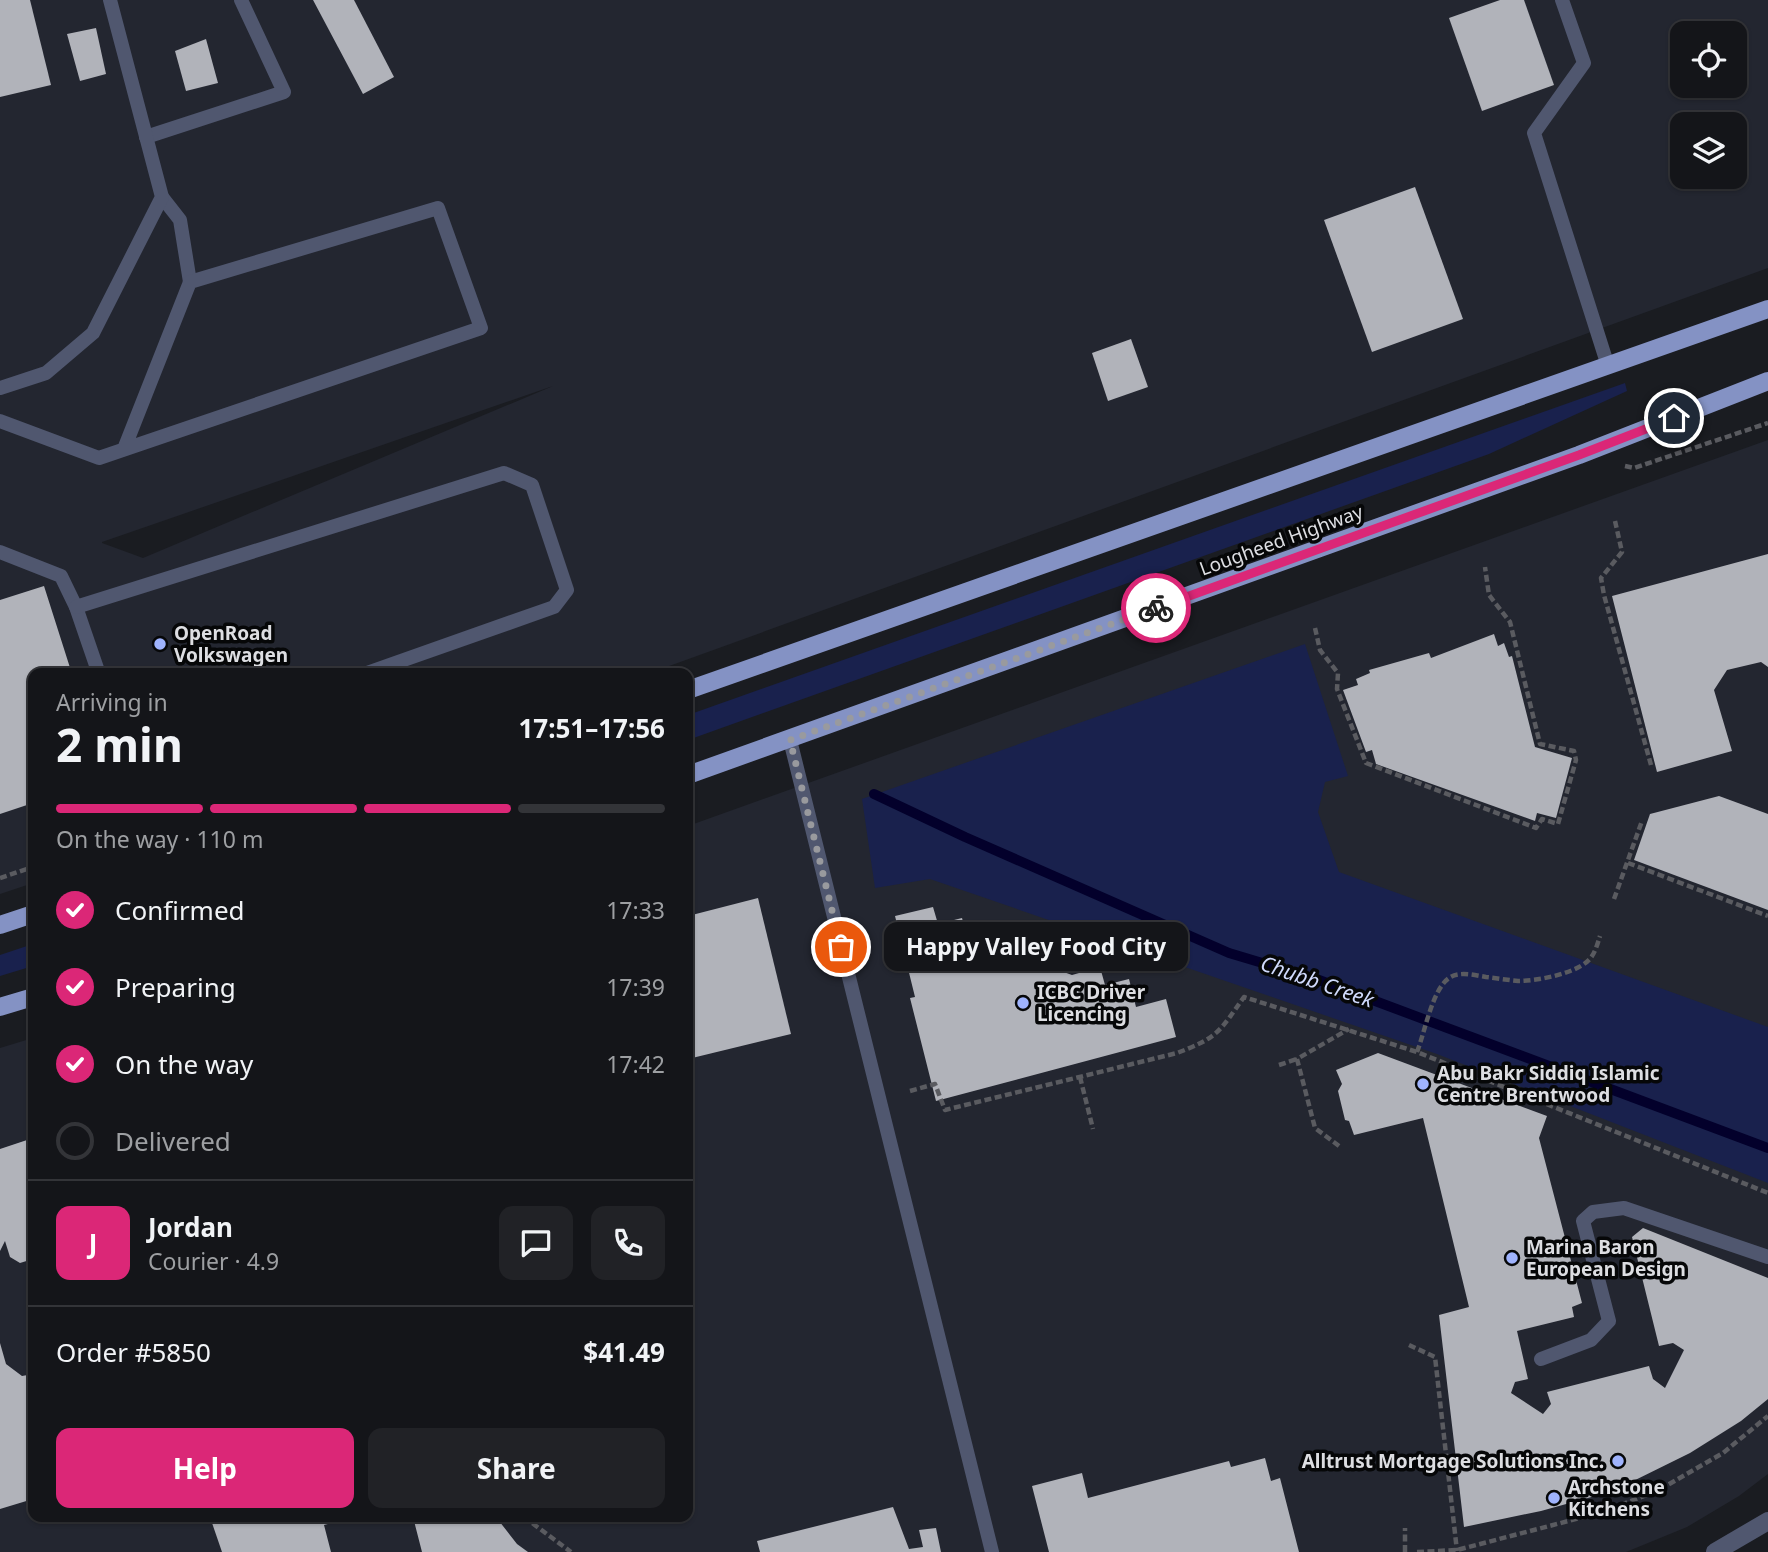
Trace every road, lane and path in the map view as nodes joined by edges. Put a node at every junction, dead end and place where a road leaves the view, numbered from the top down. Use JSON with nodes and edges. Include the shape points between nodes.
{"nodes":[{"id":1,"x":110,"y":0,"type":"edge"},
{"id":2,"x":241,"y":0,"type":"edge"},
{"id":3,"x":1562,"y":0,"type":"edge"},
{"id":4,"x":146,"y":137,"type":"junction"},
{"id":5,"x":162,"y":197,"type":"junction"},
{"id":6,"x":190,"y":282,"type":"junction"},
{"id":7,"x":1768,"y":309,"type":"edge"},
{"id":8,"x":1608,"y":366,"type":"junction"},
{"id":9,"x":1768,"y":381,"type":"edge"},
{"id":10,"x":0,"y":388,"type":"edge"},
{"id":11,"x":0,"y":421,"type":"edge"},
{"id":12,"x":1768,"y":423,"type":"edge"},
{"id":13,"x":124,"y":450,"type":"junction"},
{"id":14,"x":1579,"y":455,"type":"junction"},
{"id":15,"x":1615,"y":521,"type":"dead end"},
{"id":16,"x":0,"y":552,"type":"edge"},
{"id":17,"x":1485,"y":567,"type":"dead end"},
{"id":18,"x":76,"y":607,"type":"junction"},
{"id":19,"x":1315,"y":628,"type":"dead end"},
{"id":20,"x":97,"y":668,"type":"edge"},
{"id":21,"x":381,"y":668,"type":"edge"},
{"id":22,"x":693,"y":688,"type":"edge"},
{"id":23,"x":790,"y":740,"type":"junction"},
{"id":24,"x":1651,"y":765,"type":"dead end"},
{"id":25,"x":693,"y":773,"type":"edge"},
{"id":26,"x":1642,"y":821,"type":"dead end"},
{"id":27,"x":1628,"y":863,"type":"junction"},
{"id":28,"x":28,"y":869,"type":"edge"},
{"id":29,"x":0,"y":878,"type":"edge"},
{"id":30,"x":1614,"y":899,"type":"dead end"},
{"id":31,"x":28,"y":916,"type":"edge"},
{"id":32,"x":1768,"y":916,"type":"edge"},
{"id":33,"x":0,"y":925,"type":"edge"},
{"id":34,"x":1600,"y":936,"type":"dead end"},
{"id":35,"x":28,"y":999,"type":"edge"},
{"id":36,"x":0,"y":1007,"type":"edge"},
{"id":37,"x":1350,"y":1029,"type":"junction"},
{"id":38,"x":1418,"y":1051,"type":"junction"},
{"id":39,"x":1297,"y":1059,"type":"junction"},
{"id":40,"x":1279,"y":1065,"type":"dead end"},
{"id":41,"x":1080,"y":1077,"type":"junction"},
{"id":42,"x":909,"y":1091,"type":"dead end"},
{"id":43,"x":1093,"y":1129,"type":"dead end"},
{"id":44,"x":1339,"y":1146,"type":"dead end"},
{"id":45,"x":1768,"y":1193,"type":"edge"},
{"id":46,"x":1768,"y":1257,"type":"edge"},
{"id":47,"x":1409,"y":1345,"type":"dead end"},
{"id":48,"x":1541,"y":1359,"type":"dead end"},
{"id":49,"x":1768,"y":1416,"type":"edge"},
{"id":50,"x":1768,"y":1521,"type":"edge"},
{"id":51,"x":531,"y":1522,"type":"edge"},
{"id":52,"x":1405,"y":1528,"type":"dead end"},
{"id":53,"x":1457,"y":1551,"type":"edge"},
{"id":54,"x":571,"y":1552,"type":"edge"},
{"id":55,"x":992,"y":1552,"type":"edge"},
{"id":56,"x":1405,"y":1552,"type":"edge"},
{"id":57,"x":1418,"y":1552,"type":"edge"},
{"id":58,"x":1715,"y":1552,"type":"edge"}],
"edges":[{"from":1,"to":4,"type":"lane"},
{"from":2,"to":4,"type":"lane","via":[[284,92]]},
{"from":3,"to":8,"type":"lane","via":[[1584,63],[1534,133]]},
{"from":4,"to":5,"type":"lane"},
{"from":5,"to":6,"type":"lane","via":[[180,220]]},
{"from":5,"to":10,"type":"lane","via":[[93,333],[46,373]]},
{"from":6,"to":13,"type":"lane"},
{"from":6,"to":13,"type":"lane","via":[[438,208],[481,328]]},
{"from":7,"to":8,"type":"main road"},
{"from":8,"to":22,"type":"main road"},
{"from":9,"to":14,"type":"main road","name":"Lougheed Highway"},
{"from":11,"to":13,"type":"lane","via":[[99,458]]},
{"from":12,"to":14,"type":"path","via":[[1634,468]]},
{"from":14,"to":23,"type":"main road","name":"Lougheed Highway"},
{"from":15,"to":24,"type":"path","via":[[1622,552],[1601,578]]},
{"from":16,"to":18,"type":"lane","via":[[61,576]]},
{"from":17,"to":19,"type":"path","via":[[1489,595],[1510,622],[1540,744],[1574,751],[1576,760],[1558,824],[1542,819],[1536,828],[1366,763],[1337,689],[1338,673],[1320,650]]},
{"from":18,"to":20,"type":"lane"},
{"from":18,"to":21,"type":"lane","via":[[504,473],[532,485],[567,590],[554,607]]},
{"from":23,"to":25,"type":"main road","name":"Lougheed Highway"},
{"from":23,"to":55,"type":"lane"},
{"from":26,"to":27,"type":"path"},
{"from":27,"to":30,"type":"path"},
{"from":27,"to":32,"type":"path"},
{"from":28,"to":29,"type":"path"},
{"from":31,"to":33,"type":"main road"},
{"from":34,"to":38,"type":"path","via":[[1592,957],[1563,973],[1518,981],[1456,974],[1449,978],[1438,992]]},
{"from":35,"to":36,"type":"main road"},
{"from":37,"to":38,"type":"path"},
{"from":37,"to":39,"type":"path"},
{"from":37,"to":41,"type":"path","via":[[1244,997],[1222,1030],[1205,1043]]},
{"from":38,"to":45,"type":"path"},
{"from":39,"to":40,"type":"path"},
{"from":39,"to":44,"type":"path","via":[[1315,1128]]},
{"from":41,"to":42,"type":"path","via":[[944,1110],[935,1084]]},
{"from":41,"to":43,"type":"path"},
{"from":46,"to":48,"type":"lane","via":[[1623,1208],[1593,1212],[1583,1221],[1609,1321],[1591,1340]]},
{"from":47,"to":53,"type":"path","via":[[1435,1357]]},
{"from":49,"to":53,"type":"path","via":[[1723,1453],[1659,1490],[1603,1512]]},
{"from":50,"to":58,"type":"street"},
{"from":51,"to":54,"type":"path"},
{"from":52,"to":56,"type":"path"},
{"from":53,"to":57,"type":"path"}]}
